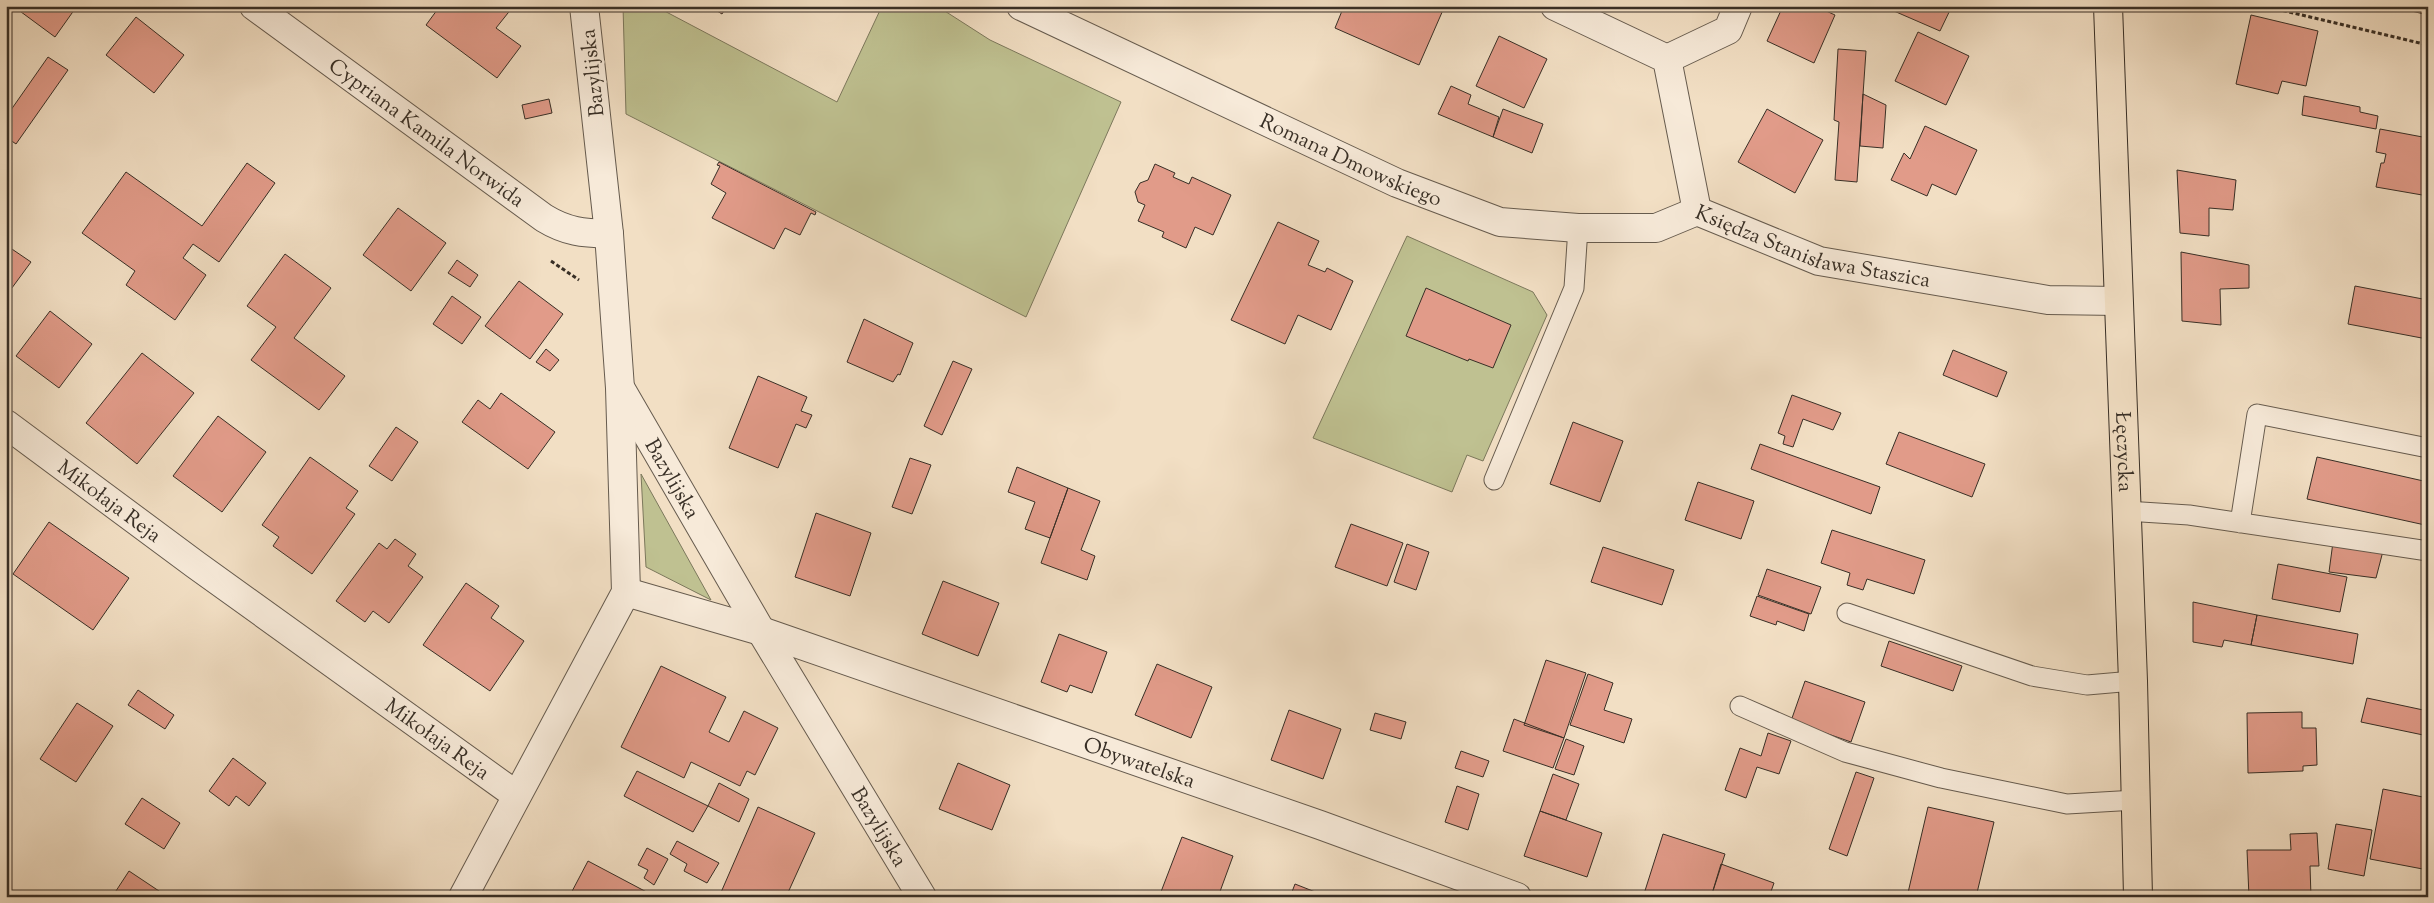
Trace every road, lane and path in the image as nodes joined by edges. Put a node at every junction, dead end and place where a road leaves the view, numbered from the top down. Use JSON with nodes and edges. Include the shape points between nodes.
{"nodes":[{"id":1,"x":254,"y":6,"type":"edge"},
{"id":2,"x":584,"y":6,"type":"edge"},
{"id":3,"x":1021,"y":6,"type":"edge"},
{"id":4,"x":1555,"y":6,"type":"edge"},
{"id":5,"x":1738,"y":6,"type":"edge"},
{"id":6,"x":2108,"y":6,"type":"edge"},
{"id":7,"x":2264,"y":6,"type":"edge"},
{"id":8,"x":2428,"y":45,"type":"edge"},
{"id":9,"x":1667,"y":59,"type":"junction"},
{"id":10,"x":1697,"y":210,"type":"junction"},
{"id":11,"x":1578,"y":228,"type":"junction"},
{"id":12,"x":609,"y":234,"type":"junction"},
{"id":13,"x":548,"y":259,"type":"dead end"},
{"id":14,"x":583,"y":288,"type":"dead end"},
{"id":15,"x":2118,"y":301,"type":"junction"},
{"id":16,"x":620,"y":388,"type":"junction"},
{"id":17,"x":6,"y":424,"type":"edge"},
{"id":18,"x":2428,"y":448,"type":"edge"},
{"id":19,"x":1494,"y":480,"type":"dead end"},
{"id":20,"x":2126,"y":511,"type":"junction"},
{"id":21,"x":2240,"y":523,"type":"junction"},
{"id":22,"x":2428,"y":551,"type":"edge"},
{"id":23,"x":626,"y":592,"type":"junction"},
{"id":24,"x":1847,"y":613,"type":"dead end"},
{"id":25,"x":761,"y":631,"type":"junction"},
{"id":26,"x":2133,"y":681,"type":"junction"},
{"id":27,"x":1740,"y":706,"type":"dead end"},
{"id":28,"x":516,"y":795,"type":"junction"},
{"id":29,"x":2136,"y":800,"type":"junction"},
{"id":30,"x":1529,"y":893,"type":"edge"},
{"id":31,"x":463,"y":897,"type":"edge"},
{"id":32,"x":922,"y":897,"type":"edge"},
{"id":33,"x":1560,"y":897,"type":"edge"},
{"id":34,"x":2138,"y":897,"type":"edge"}],
"edges":[{"from":1,"to":12,"type":"street","name":"Cypriana Kamila Norwida","via":[[544,218],[561,228],[581,233]]},
{"from":2,"to":12,"type":"street","name":"Bazylijska"},
{"from":3,"to":11,"type":"street","name":"Romana Dmowskiego","via":[[1397,183],[1500,222]]},
{"from":4,"to":9,"type":"street"},
{"from":5,"to":9,"type":"street","via":[[1728,30]]},
{"from":6,"to":15,"type":"main road","name":"Łęczycka"},
{"from":7,"to":8,"type":"path"},
{"from":9,"to":10,"type":"street","name":"Księdza Stanisława Staszica"},
{"from":10,"to":11,"type":"street","name":"Romana Dmowskiego","via":[[1656,228]]},
{"from":10,"to":15,"type":"street","name":"Księdza Stanisława Staszica","via":[[1819,261],[2048,300]]},
{"from":11,"to":19,"type":"lane","via":[[1574,288]]},
{"from":12,"to":16,"type":"street","name":"Bazylijska"},
{"from":13,"to":14,"type":"path","via":[[579,280]]},
{"from":15,"to":20,"type":"main road","name":"Łęczycka"},
{"from":16,"to":23,"type":"street"},
{"from":16,"to":25,"type":"street","name":"Bazylijska"},
{"from":17,"to":28,"type":"street","name":"Mikołaja Reja"},
{"from":18,"to":21,"type":"lane","via":[[2257,414]]},
{"from":20,"to":21,"type":"lane","via":[[2189,515]]},
{"from":20,"to":26,"type":"main road","name":"Łęczycka"},
{"from":21,"to":22,"type":"lane"},
{"from":23,"to":25,"type":"street","name":"Obywatelska"},
{"from":23,"to":28,"type":"street"},
{"from":24,"to":26,"type":"lane","via":[[2032,676],[2087,685]]},
{"from":25,"to":30,"type":"street","name":"Obywatelska","via":[[1320,825]]},
{"from":25,"to":32,"type":"street","name":"Bazylijska"},
{"from":26,"to":29,"type":"main road","name":"Łęczycka"},
{"from":27,"to":29,"type":"lane","via":[[1845,752],[1941,778],[2067,804]]},
{"from":28,"to":31,"type":"street"},
{"from":29,"to":34,"type":"main road","name":"Łęczycka"},
{"from":30,"to":33,"type":"path"}]}
